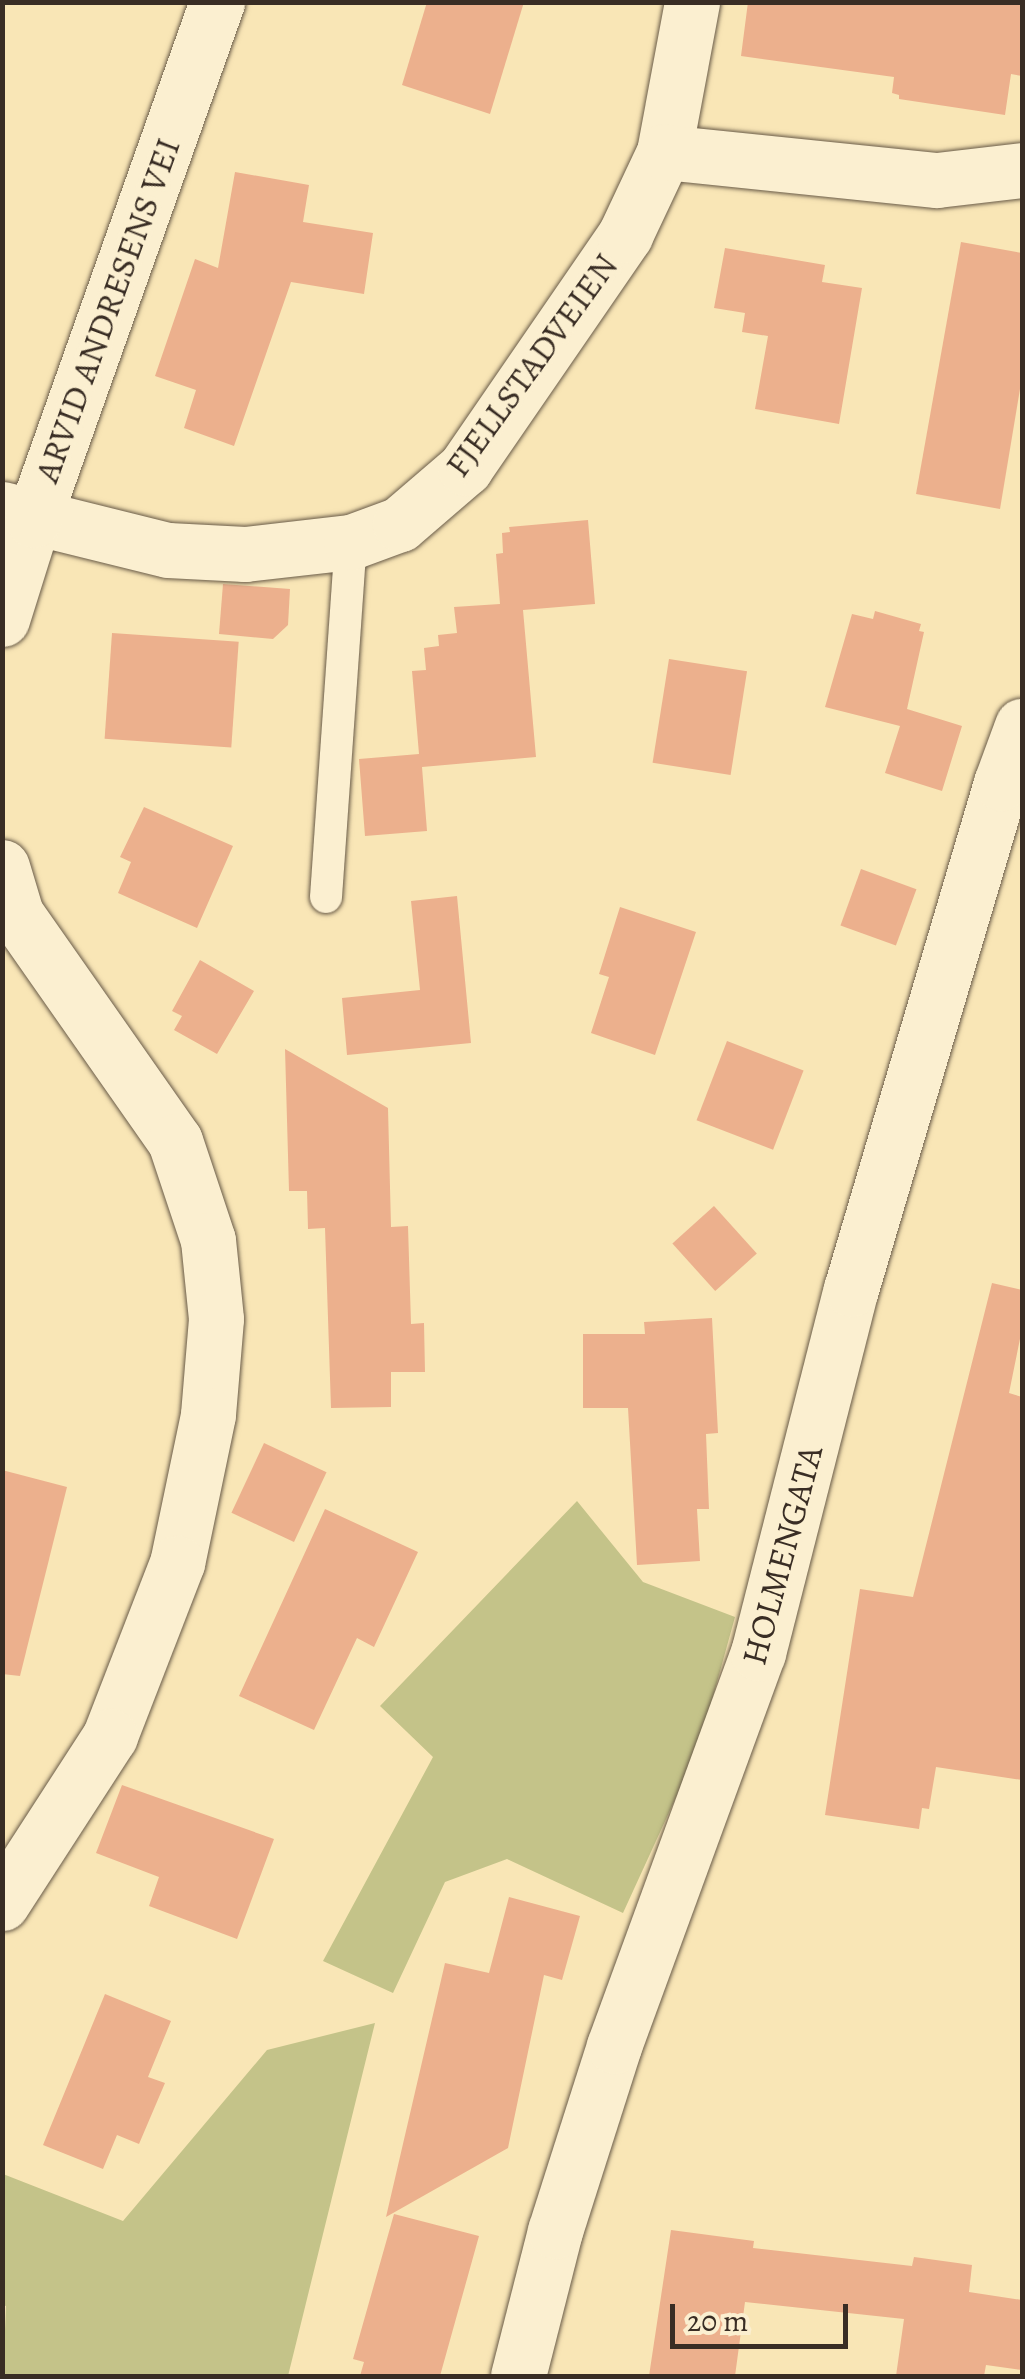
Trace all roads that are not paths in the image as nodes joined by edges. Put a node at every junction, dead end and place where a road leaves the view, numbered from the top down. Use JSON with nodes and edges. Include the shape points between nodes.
{"nodes":[{"id":1,"x":217,"y":2,"type":"edge"},
{"id":2,"x":692,"y":2,"type":"edge"},
{"id":3,"x":664,"y":152,"type":"junction"},
{"id":4,"x":1022,"y":170,"type":"edge"},
{"id":5,"x":18,"y":514,"type":"edge"},
{"id":6,"x":350,"y":542,"type":"junction"},
{"id":7,"x":2,"y":620,"type":"edge"},
{"id":8,"x":1022,"y":726,"type":"edge"},
{"id":9,"x":2,"y":867,"type":"edge"},
{"id":10,"x":326,"y":897,"type":"dead end"},
{"id":11,"x":2,"y":1903,"type":"edge"},
{"id":12,"x":518,"y":2376,"type":"edge"}],
"edges":[{"from":1,"to":5,"type":"street","name":"ARVID ANDRESENS VEI"},
{"from":2,"to":3,"type":"street","name":"FJELLSTADVEIEN"},
{"from":3,"to":4,"type":"street","via":[[938,180]]},
{"from":3,"to":6,"type":"street","name":"FJELLSTADVEIEN","via":[[626,235],[464,468],[400,524]]},
{"from":5,"to":6,"type":"street","name":"FJELLSTADVEIEN","via":[[168,550],[245,554]]},
{"from":5,"to":7,"type":"street","name":"ARVID ANDRESENS VEI"},
{"from":6,"to":10,"type":"lane"},
{"from":8,"to":12,"type":"street","name":"HOLMENGATA","via":[[851,1289],[758,1653],[614,2046]]},
{"from":9,"to":11,"type":"street","via":[[16,914],[174,1141],[208,1240],[216,1319],[208,1416],[177,1563],[110,1736]]}]}
